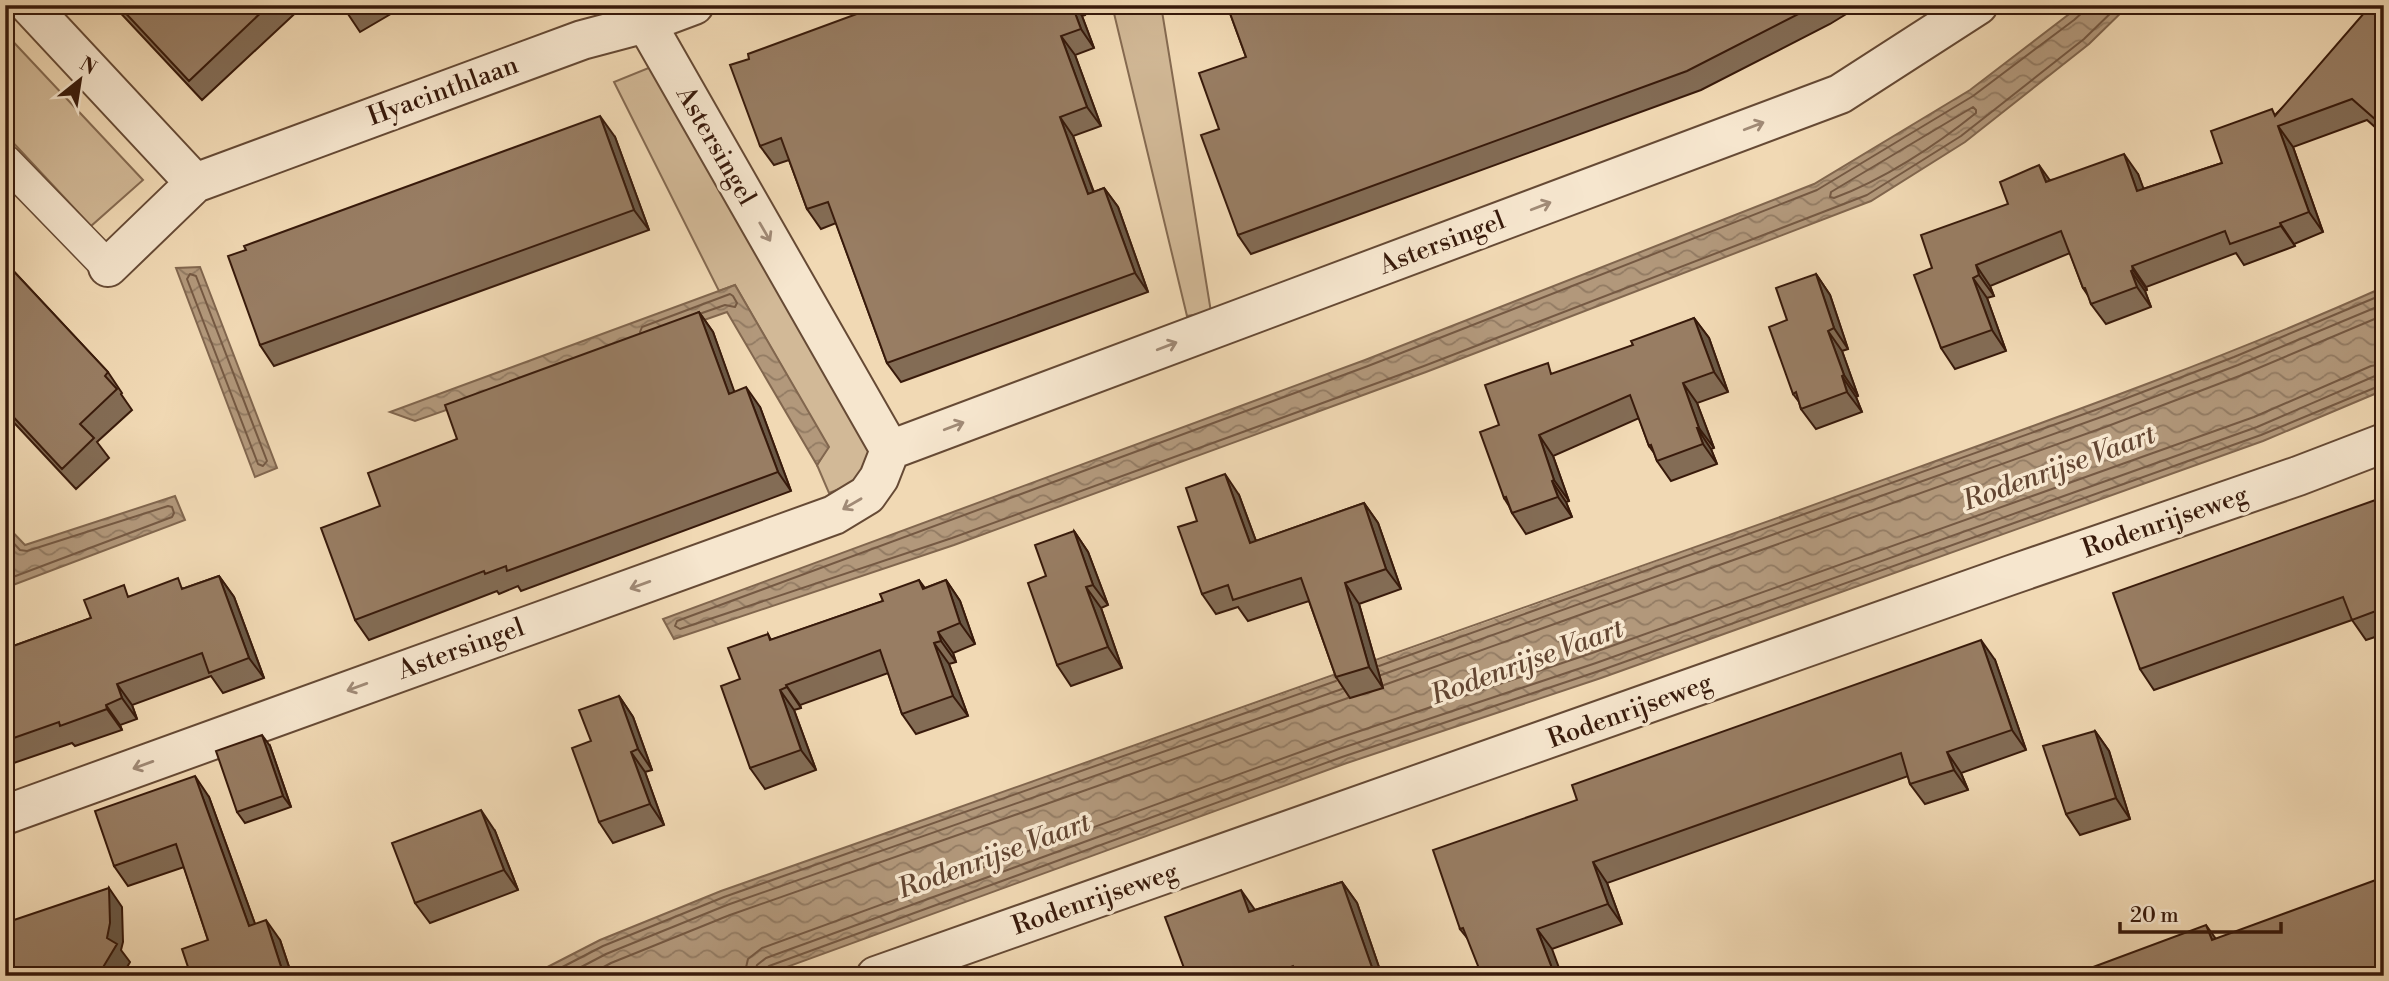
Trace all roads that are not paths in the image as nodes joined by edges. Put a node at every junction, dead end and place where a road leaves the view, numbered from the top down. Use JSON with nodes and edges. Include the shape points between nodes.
{"nodes":[{"id":1,"x":29,"y":5,"type":"edge"},
{"id":2,"x":694,"y":5,"type":"edge"},
{"id":3,"x":1978,"y":5,"type":"edge"},
{"id":4,"x":646,"y":23,"type":"junction"},
{"id":5,"x":5,"y":161,"type":"edge"},
{"id":6,"x":195,"y":183,"type":"junction"},
{"id":7,"x":108,"y":267,"type":"joint"},
{"id":8,"x":2384,"y":443,"type":"edge"},
{"id":9,"x":890,"y":450,"type":"junction"},
{"id":10,"x":5,"y":815,"type":"edge"},
{"id":11,"x":876,"y":976,"type":"edge"}],
"edges":[{"from":1,"to":6,"type":"street"},
{"from":2,"to":4,"type":"street","name":"Hyacinthlaan"},
{"from":9,"to":3,"type":"street","name":"Astersingel","one_way":true,"via":[[1840,94]]},
{"from":4,"to":6,"type":"street","name":"Hyacinthlaan","via":[[582,40]]},
{"from":4,"to":9,"type":"street","name":"Astersingel","one_way":true},
{"from":5,"to":7,"type":"lane","name":"Hyacinthlaan"},
{"from":6,"to":7,"type":"street","name":"Hyacinthlaan"},
{"from":8,"to":11,"type":"street","name":"Rodenrijseweg"},
{"from":9,"to":10,"type":"street","name":"Astersingel","one_way":true,"via":[[867,495],[834,515]]}]}
